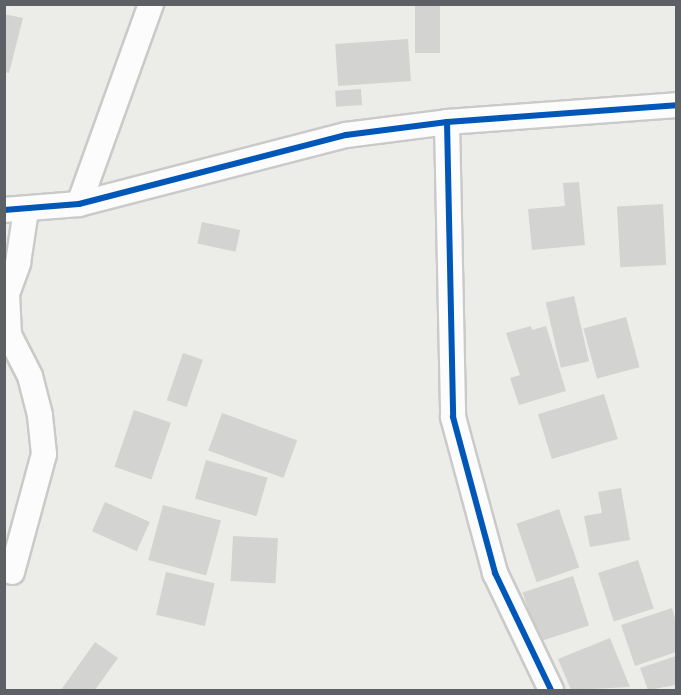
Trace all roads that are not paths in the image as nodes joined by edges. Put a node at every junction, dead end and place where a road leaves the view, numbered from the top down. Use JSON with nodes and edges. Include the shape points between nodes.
{"nodes":[{"id":1,"x":151,"y":4,"type":"edge"},
{"id":2,"x":676,"y":105,"type":"edge"},
{"id":3,"x":447,"y":122,"type":"junction"},
{"id":4,"x":79,"y":204,"type":"junction"},
{"id":5,"x":15,"y":210,"type":"edge"},
{"id":6,"x":12,"y":572,"type":"dead end"},
{"id":7,"x":551,"y":690,"type":"edge"}],
"edges":[{"from":1,"to":4,"type":"street"},
{"from":2,"to":3,"type":"street"},
{"from":3,"to":4,"type":"street","via":[[346,135]]},
{"from":3,"to":7,"type":"street","via":[[453,417],[495,573]]},
{"from":4,"to":5,"type":"street"},
{"from":5,"to":6,"type":"street","via":[[18,263],[8,294],[9,335],[30,376],[44,454]]}]}
